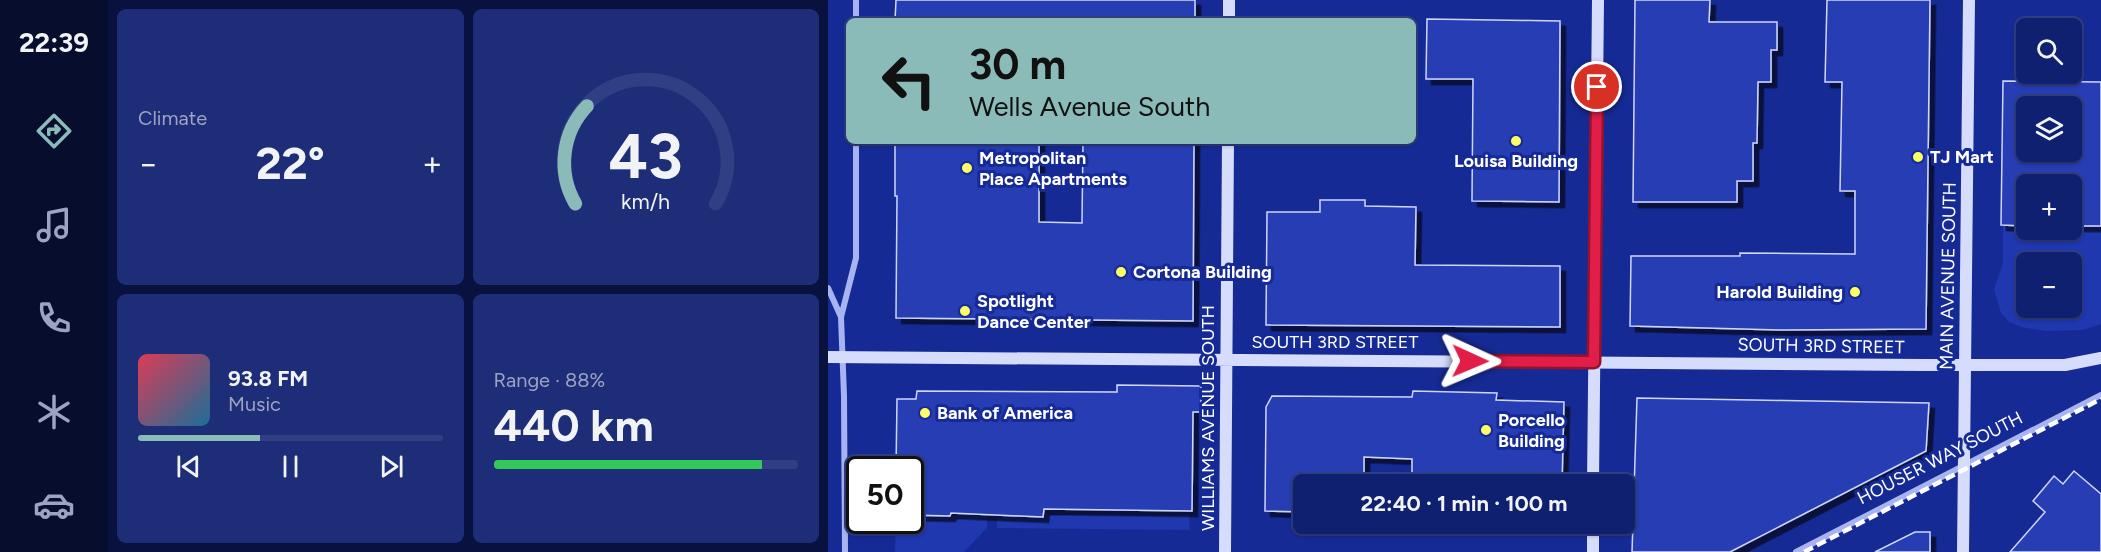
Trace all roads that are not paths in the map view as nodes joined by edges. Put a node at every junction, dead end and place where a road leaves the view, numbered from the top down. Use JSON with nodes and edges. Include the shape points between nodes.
{"nodes":[{"id":1,"x":856,"y":0,"type":"edge"},
{"id":2,"x":1229,"y":0,"type":"edge"},
{"id":3,"x":1598,"y":0,"type":"edge"},
{"id":4,"x":1969,"y":0,"type":"edge"},
{"id":5,"x":856,"y":18,"type":"edge"},
{"id":6,"x":1229,"y":18,"type":"edge"},
{"id":7,"x":856,"y":144,"type":"edge"},
{"id":8,"x":1228,"y":144,"type":"edge"},
{"id":9,"x":828,"y":288,"type":"edge"},
{"id":10,"x":841,"y":317,"type":"junction"},
{"id":11,"x":828,"y":357,"type":"edge"},
{"id":12,"x":843,"y":357,"type":"junction"},
{"id":13,"x":1227,"y":359,"type":"junction"},
{"id":14,"x":2097,"y":359,"type":"edge"},
{"id":15,"x":1594,"y":362,"type":"junction"},
{"id":16,"x":1965,"y":365,"type":"junction"},
{"id":17,"x":2101,"y":395,"type":"edge"},
{"id":18,"x":1964,"y":466,"type":"junction"},
{"id":19,"x":1593,"y":474,"type":"edge"},
{"id":20,"x":1593,"y":534,"type":"edge"},
{"id":21,"x":845,"y":552,"type":"edge"},
{"id":22,"x":1225,"y":552,"type":"edge"},
{"id":23,"x":1593,"y":552,"type":"edge"},
{"id":24,"x":1796,"y":552,"type":"edge"},
{"id":25,"x":1963,"y":552,"type":"edge"}],
"edges":[{"from":1,"to":5,"type":"street"},
{"from":2,"to":6,"type":"main road"},
{"from":3,"to":15,"type":"main road"},
{"from":4,"to":16,"type":"main road","name":"MAIN AVENUE SOUTH"},
{"from":7,"to":10,"type":"street","via":[[856,258]]},
{"from":8,"to":13,"type":"main road","name":"WILLIAMS AVENUE SOUTH"},
{"from":9,"to":10,"type":"street"},
{"from":10,"to":12,"type":"street"},
{"from":11,"to":12,"type":"main road","name":"SOUTH 3RD STREET"},
{"from":12,"to":13,"type":"main road","name":"SOUTH 3RD STREET"},
{"from":12,"to":21,"type":"street"},
{"from":13,"to":15,"type":"main road","name":"SOUTH 3RD STREET"},
{"from":13,"to":22,"type":"main road","name":"WILLIAMS AVENUE SOUTH"},
{"from":14,"to":16,"type":"main road","name":"SOUTH 3RD STREET","via":[[2065,364]]},
{"from":15,"to":16,"type":"main road","name":"SOUTH 3RD STREET"},
{"from":15,"to":19,"type":"main road"},
{"from":16,"to":18,"type":"main road","name":"MAIN AVENUE SOUTH"},
{"from":17,"to":18,"type":"street","name":"HOUSER WAY SOUTH"},
{"from":18,"to":24,"type":"street","name":"HOUSER WAY SOUTH"},
{"from":18,"to":25,"type":"main road","name":"MAIN AVENUE SOUTH"},
{"from":20,"to":23,"type":"main road"}]}
